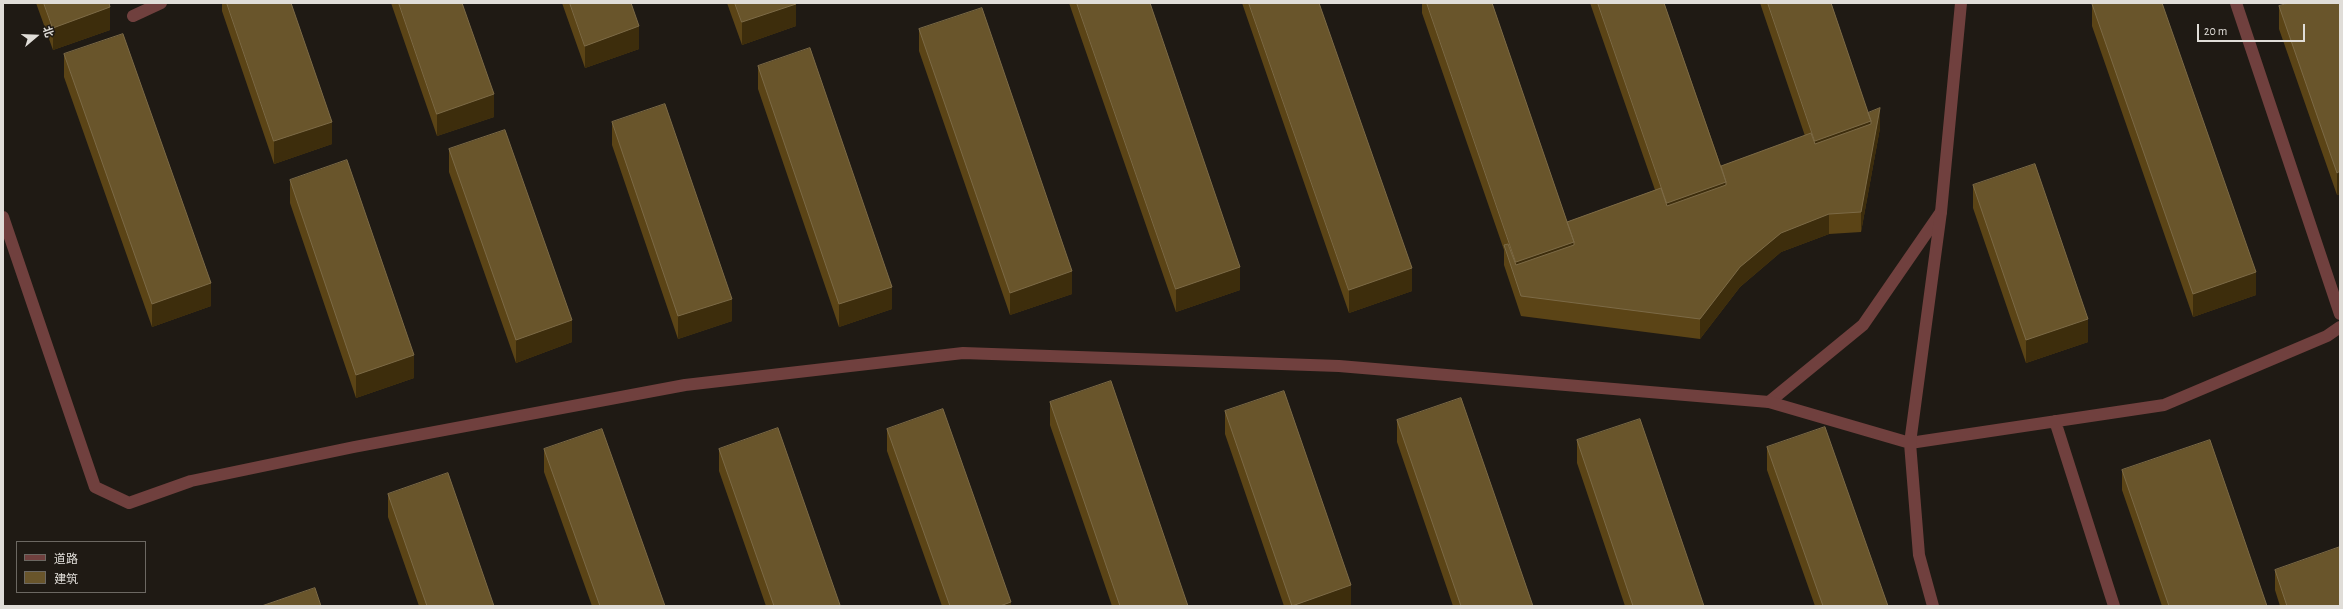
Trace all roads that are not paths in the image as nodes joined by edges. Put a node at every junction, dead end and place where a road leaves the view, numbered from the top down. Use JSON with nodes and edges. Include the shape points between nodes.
{"nodes":[{"id":1,"x":161,"y":3,"type":"edge"},
{"id":2,"x":1961,"y":3,"type":"edge"},
{"id":3,"x":2236,"y":3,"type":"edge"},
{"id":4,"x":133,"y":16,"type":"dead end"},
{"id":5,"x":1941,"y":212,"type":"junction"},
{"id":6,"x":3,"y":217,"type":"edge"},
{"id":7,"x":2340,"y":314,"type":"edge"},
{"id":8,"x":2340,"y":327,"type":"edge"},
{"id":9,"x":1769,"y":402,"type":"junction"},
{"id":10,"x":2055,"y":421,"type":"junction"},
{"id":11,"x":1910,"y":443,"type":"junction"},
{"id":12,"x":1934,"y":606,"type":"edge"},
{"id":13,"x":2114,"y":606,"type":"edge"}],
"edges":[{"from":1,"to":4,"type":"street"},
{"from":2,"to":5,"type":"street"},
{"from":3,"to":7,"type":"street"},
{"from":5,"to":9,"type":"street","via":[[1863,325]]},
{"from":5,"to":11,"type":"street"},
{"from":6,"to":9,"type":"street","via":[[95,488],[129,504],[191,481],[685,385],[963,353],[1339,366]]},
{"from":8,"to":10,"type":"street","via":[[2327,336],[2164,405]]},
{"from":9,"to":11,"type":"street"},
{"from":10,"to":11,"type":"street"},
{"from":10,"to":13,"type":"street"},
{"from":11,"to":12,"type":"street","via":[[1919,555]]}]}
